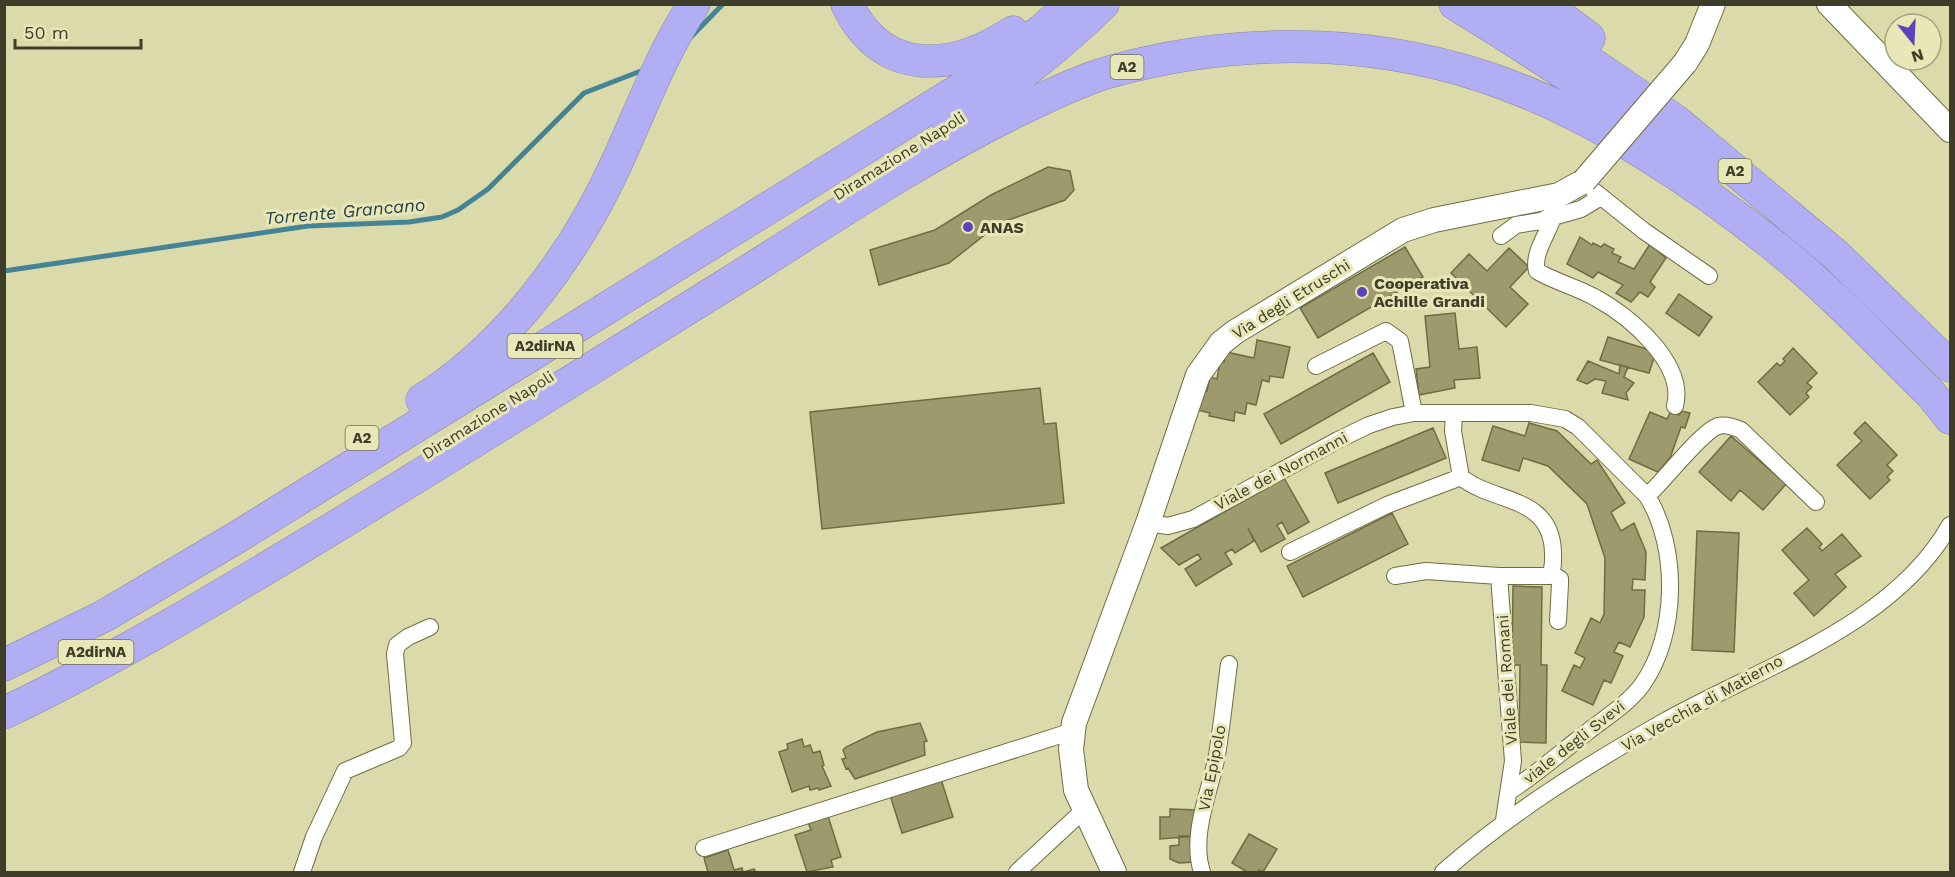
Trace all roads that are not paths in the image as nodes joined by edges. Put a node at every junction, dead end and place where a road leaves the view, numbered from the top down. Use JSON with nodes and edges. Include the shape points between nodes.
{"nodes":[{"id":1,"x":694,"y":4,"type":"edge"},
{"id":2,"x":847,"y":4,"type":"edge"},
{"id":3,"x":1050,"y":4,"type":"edge"},
{"id":4,"x":1071,"y":4,"type":"edge"},
{"id":5,"x":1103,"y":4,"type":"edge"},
{"id":6,"x":1455,"y":4,"type":"edge"},
{"id":7,"x":1497,"y":4,"type":"edge"},
{"id":8,"x":1544,"y":4,"type":"edge"},
{"id":9,"x":1713,"y":4,"type":"edge"},
{"id":10,"x":1829,"y":4,"type":"edge"},
{"id":11,"x":1950,"y":129,"type":"edge"},
{"id":12,"x":1592,"y":189,"type":"junction"},
{"id":13,"x":1562,"y":194,"type":"junction"},
{"id":14,"x":1553,"y":218,"type":"junction"},
{"id":15,"x":1501,"y":236,"type":"dead end"},
{"id":16,"x":1709,"y":276,"type":"dead end"},
{"id":17,"x":1950,"y":345,"type":"edge"},
{"id":18,"x":1317,"y":366,"type":"dead end"},
{"id":19,"x":1950,"y":366,"type":"edge"},
{"id":20,"x":1950,"y":396,"type":"edge"},
{"id":21,"x":1675,"y":406,"type":"dead end"},
{"id":22,"x":1414,"y":413,"type":"junction"},
{"id":23,"x":1454,"y":413,"type":"junction"},
{"id":24,"x":1950,"y":418,"type":"edge"},
{"id":25,"x":1461,"y":477,"type":"junction"},
{"id":26,"x":1647,"y":496,"type":"junction"},
{"id":27,"x":1816,"y":502,"type":"dead end"},
{"id":28,"x":1148,"y":523,"type":"junction"},
{"id":29,"x":1950,"y":525,"type":"edge"},
{"id":30,"x":1290,"y":552,"type":"dead end"},
{"id":31,"x":1551,"y":574,"type":"junction"},
{"id":32,"x":1395,"y":576,"type":"dead end"},
{"id":33,"x":1499,"y":576,"type":"junction"},
{"id":34,"x":1558,"y":621,"type":"dead end"},
{"id":35,"x":430,"y":627,"type":"dead end"},
{"id":36,"x":4,"y":645,"type":"edge"},
{"id":37,"x":1229,"y":664,"type":"dead end"},
{"id":38,"x":4,"y":665,"type":"edge"},
{"id":39,"x":4,"y":699,"type":"edge"},
{"id":40,"x":4,"y":713,"type":"edge"},
{"id":41,"x":1073,"y":727,"type":"junction"},
{"id":42,"x":1510,"y":791,"type":"junction"},
{"id":43,"x":796,"y":807,"type":"dead end"},
{"id":44,"x":1085,"y":809,"type":"junction"},
{"id":45,"x":1504,"y":820,"type":"junction"},
{"id":46,"x":704,"y":848,"type":"dead end"},
{"id":47,"x":302,"y":873,"type":"edge"},
{"id":48,"x":1017,"y":873,"type":"edge"},
{"id":49,"x":1114,"y":873,"type":"edge"},
{"id":50,"x":1202,"y":873,"type":"edge"},
{"id":51,"x":1443,"y":873,"type":"edge"}],
"edges":[{"from":1,"to":36,"type":"highway","number":"A2","via":[[672,40],[618,160],[571,247],[538,293],[464,370],[367,436],[228,521],[92,601]]},
{"from":2,"to":3,"type":"highway","via":[[862,31],[881,48],[912,59],[941,62],[991,46]]},
{"from":4,"to":38,"type":"highway","name":"Diramazione Napoli","number":"A2dirNA","via":[[978,78],[305,496],[104,616]]},
{"from":5,"to":39,"type":"highway","name":"Diramazione Napoli","number":"A2dirNA","via":[[1060,46],[993,97],[920,144],[185,603]]},
{"from":6,"to":20,"type":"highway","via":[[1566,72],[1649,129],[1731,193],[1876,317]]},
{"from":7,"to":19,"type":"highway","number":"A2","via":[[1555,38],[1676,122],[1837,256]]},
{"from":8,"to":17,"type":"highway","via":[[1708,128],[1826,227]]},
{"from":9,"to":12,"type":"main road","name":"Via degli Etruschi","bridge":true,"via":[[1685,63]]},
{"from":10,"to":11,"type":"main road"},
{"from":12,"to":13,"type":"main road","name":"Via degli Etruschi"},
{"from":12,"to":14,"type":"street","via":[[1581,209]]},
{"from":12,"to":16,"type":"street"},
{"from":13,"to":14,"type":"street","via":[[1559,212]]},
{"from":13,"to":28,"type":"main road","name":"Via degli Etruschi","via":[[1409,227],[1234,332],[1198,375]]},
{"from":14,"to":15,"type":"street","via":[[1516,225]]},
{"from":14,"to":21,"type":"street","via":[[1535,259],[1536,271],[1595,297],[1634,324],[1669,368],[1679,390]]},
{"from":18,"to":22,"type":"street","via":[[1386,331],[1400,340]]},
{"from":22,"to":23,"type":"street","name":"Viale dei Normanni"},
{"from":22,"to":28,"type":"street","name":"Viale dei Normanni","via":[[1369,424],[1193,519],[1168,526]]},
{"from":23,"to":25,"type":"street"},
{"from":23,"to":26,"type":"street","name":"viale degli Svevi","via":[[1531,412],[1565,419]]},
{"from":24,"to":40,"type":"highway","number":"A2","via":[[1931,394],[1796,264],[1716,203],[1632,147],[1549,103],[1482,76],[1409,57],[1295,47],[1247,47],[1169,56],[1102,74],[1048,97],[925,161],[211,602],[67,683]]},
{"from":25,"to":30,"type":"street","via":[[1387,505]]},
{"from":25,"to":31,"type":"street","via":[[1484,492],[1525,505],[1538,514],[1553,548]]},
{"from":26,"to":27,"type":"street","via":[[1704,436],[1724,425],[1741,430]]},
{"from":26,"to":42,"type":"street","name":"viale degli Svevi","via":[[1662,525],[1670,569],[1660,647],[1643,684],[1623,706]]},
{"from":28,"to":41,"type":"main road","name":"Via degli Etruschi"},
{"from":29,"to":45,"type":"street","name":"Via Vecchia di Matierno","via":[[1921,565],[1852,622],[1665,720]]},
{"from":31,"to":33,"type":"street"},
{"from":31,"to":34,"type":"street","via":[[1560,579]]},
{"from":32,"to":33,"type":"street","via":[[1426,571]]},
{"from":33,"to":42,"type":"street","name":"Viale dei Romani","via":[[1513,761]]},
{"from":35,"to":47,"type":"street","via":[[397,645],[403,743],[345,771]]},
{"from":37,"to":50,"type":"street","name":"Via Epipolo","via":[[1217,756],[1200,834]]},
{"from":41,"to":43,"type":"street"},
{"from":41,"to":44,"type":"main road","name":"Via degli Etruschi","via":[[1073,772]]},
{"from":41,"to":46,"type":"street"},
{"from":42,"to":45,"type":"street","name":"Viale dei Romani"},
{"from":44,"to":48,"type":"street"},
{"from":44,"to":49,"type":"main road","name":"Via degli Etruschi"},
{"from":45,"to":51,"type":"street","name":"Via Vecchia di Matierno"}]}
